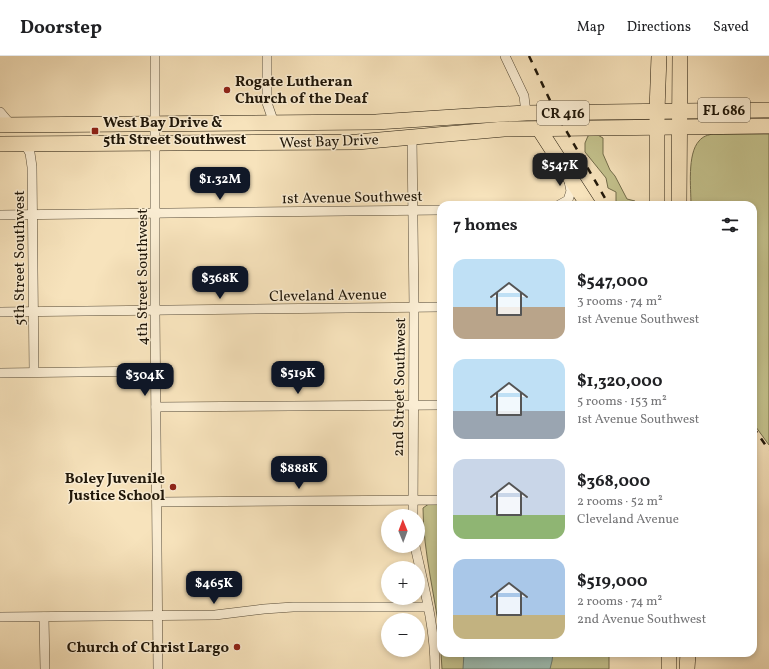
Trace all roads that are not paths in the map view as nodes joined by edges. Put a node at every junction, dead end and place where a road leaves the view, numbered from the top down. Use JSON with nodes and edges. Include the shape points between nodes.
{"nodes":[{"id":1,"x":154,"y":56,"type":"edge"},
{"id":2,"x":267,"y":56,"type":"edge"},
{"id":3,"x":505,"y":56,"type":"edge"},
{"id":4,"x":659,"y":56,"type":"edge"},
{"id":5,"x":680,"y":56,"type":"edge"},
{"id":6,"x":769,"y":110,"type":"edge"},
{"id":7,"x":657,"y":111,"type":"junction"},
{"id":8,"x":679,"y":111,"type":"junction"},
{"id":9,"x":0,"y":112,"type":"edge"},
{"id":10,"x":526,"y":114,"type":"junction"},
{"id":11,"x":470,"y":116,"type":"junction"},
{"id":12,"x":376,"y":122,"type":"junction"},
{"id":13,"x":274,"y":123,"type":"junction"},
{"id":14,"x":155,"y":124,"type":"junction"},
{"id":15,"x":5,"y":125,"type":"edge"},
{"id":16,"x":769,"y":126,"type":"edge"},
{"id":17,"x":657,"y":127,"type":"junction"},
{"id":18,"x":679,"y":127,"type":"junction"},
{"id":19,"x":539,"y":129,"type":"junction"},
{"id":20,"x":462,"y":132,"type":"junction"},
{"id":21,"x":412,"y":137,"type":"junction"},
{"id":22,"x":155,"y":143,"type":"junction"},
{"id":23,"x":0,"y":144,"type":"edge"},
{"id":24,"x":26,"y":144,"type":"junction"},
{"id":25,"x":568,"y":174,"type":"junction"},
{"id":26,"x":566,"y":201,"type":"edge"},
{"id":27,"x":585,"y":201,"type":"edge"},
{"id":28,"x":657,"y":201,"type":"edge"},
{"id":29,"x":679,"y":201,"type":"edge"},
{"id":30,"x":413,"y":210,"type":"junction"},
{"id":31,"x":437,"y":210,"type":"edge"},
{"id":32,"x":156,"y":212,"type":"junction"},
{"id":33,"x":0,"y":215,"type":"edge"},
{"id":34,"x":33,"y":215,"type":"junction"},
{"id":35,"x":414,"y":308,"type":"junction"},
{"id":36,"x":437,"y":308,"type":"edge"},
{"id":37,"x":155,"y":311,"type":"junction"},
{"id":38,"x":0,"y":312,"type":"edge"},
{"id":39,"x":34,"y":312,"type":"junction"},
{"id":40,"x":156,"y":371,"type":"junction"},
{"id":41,"x":34,"y":372,"type":"junction"},
{"id":42,"x":0,"y":373,"type":"edge"},
{"id":43,"x":437,"y":404,"type":"edge"},
{"id":44,"x":413,"y":405,"type":"junction"},
{"id":45,"x":156,"y":407,"type":"junction"},
{"id":46,"x":412,"y":500,"type":"junction"},
{"id":47,"x":437,"y":500,"type":"edge"},
{"id":48,"x":157,"y":502,"type":"junction"},
{"id":49,"x":413,"y":509,"type":"edge"},
{"id":50,"x":416,"y":553,"type":"edge"},
{"id":51,"x":428,"y":607,"type":"junction"},
{"id":52,"x":158,"y":615,"type":"junction"},
{"id":53,"x":0,"y":617,"type":"edge"},
{"id":54,"x":44,"y":617,"type":"junction"},
{"id":55,"x":669,"y":657,"type":"edge"},
{"id":56,"x":688,"y":657,"type":"edge"},
{"id":57,"x":45,"y":669,"type":"edge"},
{"id":58,"x":158,"y":669,"type":"edge"},
{"id":59,"x":435,"y":669,"type":"edge"},
{"id":60,"x":669,"y":669,"type":"edge"},
{"id":61,"x":687,"y":669,"type":"edge"}],
"edges":[{"from":1,"to":14,"type":"street","name":"4th Street Southwest"},
{"from":2,"to":13,"type":"street","via":[[267,103]]},
{"from":3,"to":10,"type":"street","via":[[524,96]]},
{"from":4,"to":7,"type":"main road"},
{"from":5,"to":8,"type":"main road"},
{"from":6,"to":8,"type":"main road","number":"FL 686"},
{"from":7,"to":8,"type":"main road","number":"FL 686"},
{"from":7,"to":10,"type":"main road","name":"West Bay Drive","number":"CR 416"},
{"from":7,"to":17,"type":"main road"},
{"from":8,"to":18,"type":"main road"},
{"from":9,"to":15,"type":"street"},
{"from":10,"to":11,"type":"main road","name":"West Bay Drive","number":"CR 416"},
{"from":10,"to":20,"type":"main road","via":[[515,123],[476,125]]},
{"from":11,"to":12,"type":"main road","name":"West Bay Drive","number":"CR 416"},
{"from":11,"to":21,"type":"main road","via":[[456,123],[424,126]]},
{"from":12,"to":13,"type":"main road","name":"West Bay Drive","number":"CR 416"},
{"from":12,"to":21,"type":"main road"},
{"from":13,"to":14,"type":"main road","name":"West Bay Drive","number":"CR 416"},
{"from":14,"to":15,"type":"main road","name":"West Bay Drive","number":"CR 416"},
{"from":14,"to":22,"type":"street","name":"4th Street Southwest"},
{"from":16,"to":18,"type":"main road","number":"FL 686"},
{"from":17,"to":18,"type":"main road","number":"FL 686"},
{"from":17,"to":19,"type":"main road","name":"West Bay Drive","number":"CR 416"},
{"from":17,"to":28,"type":"main road"},
{"from":18,"to":29,"type":"main road"},
{"from":19,"to":20,"type":"main road","name":"West Bay Drive","number":"CR 416"},
{"from":19,"to":25,"type":"main road"},
{"from":20,"to":21,"type":"main road","name":"West Bay Drive","number":"CR 416"},
{"from":21,"to":22,"type":"main road","name":"West Bay Drive","number":"CR 416","via":[[349,142]]},
{"from":21,"to":30,"type":"street","name":"2nd Street Southwest"},
{"from":22,"to":24,"type":"main road","name":"West Bay Drive","number":"CR 416"},
{"from":22,"to":32,"type":"street","name":"4th Street Southwest"},
{"from":23,"to":24,"type":"main road","name":"West Bay Drive","number":"CR 416"},
{"from":24,"to":34,"type":"street","name":"5th Street Southwest","via":[[32,167]]},
{"from":25,"to":26,"type":"street","via":[[571,191]]},
{"from":25,"to":27,"type":"main road"},
{"from":30,"to":31,"type":"street","name":"1st Avenue Southwest"},
{"from":30,"to":32,"type":"street","name":"1st Avenue Southwest"},
{"from":30,"to":35,"type":"street","name":"2nd Street Southwest"},
{"from":32,"to":34,"type":"street","name":"1st Avenue Southwest"},
{"from":32,"to":37,"type":"street","name":"4th Street Southwest"},
{"from":33,"to":34,"type":"street","name":"1st Avenue Southwest"},
{"from":34,"to":39,"type":"street","name":"5th Street Southwest"},
{"from":35,"to":36,"type":"street","name":"Cleveland Avenue"},
{"from":35,"to":37,"type":"street","name":"Cleveland Avenue"},
{"from":35,"to":44,"type":"street","name":"2nd Street Southwest"},
{"from":37,"to":39,"type":"street","name":"Cleveland Avenue"},
{"from":37,"to":40,"type":"street","name":"4th Street Southwest"},
{"from":38,"to":39,"type":"street","name":"Cleveland Avenue"},
{"from":39,"to":41,"type":"street","name":"5th Street Southwest"},
{"from":40,"to":41,"type":"street"},
{"from":40,"to":45,"type":"street","name":"4th Street Southwest"},
{"from":41,"to":42,"type":"street"},
{"from":43,"to":44,"type":"street"},
{"from":44,"to":45,"type":"street"},
{"from":44,"to":46,"type":"street","name":"2nd Street Southwest"},
{"from":45,"to":48,"type":"street","name":"4th Street Southwest"},
{"from":46,"to":47,"type":"street"},
{"from":46,"to":48,"type":"street"},
{"from":46,"to":49,"type":"street","name":"2nd Street Southwest"},
{"from":48,"to":52,"type":"street","name":"4th Street Southwest"},
{"from":50,"to":51,"type":"street"},
{"from":51,"to":52,"type":"street","via":[[293,607],[215,615]]},
{"from":51,"to":59,"type":"street","via":[[434,637]]},
{"from":52,"to":54,"type":"street"},
{"from":52,"to":58,"type":"street","name":"4th Street Southwest"},
{"from":53,"to":54,"type":"street"},
{"from":54,"to":57,"type":"street"},
{"from":55,"to":60,"type":"main road"},
{"from":56,"to":61,"type":"main road"}]}
